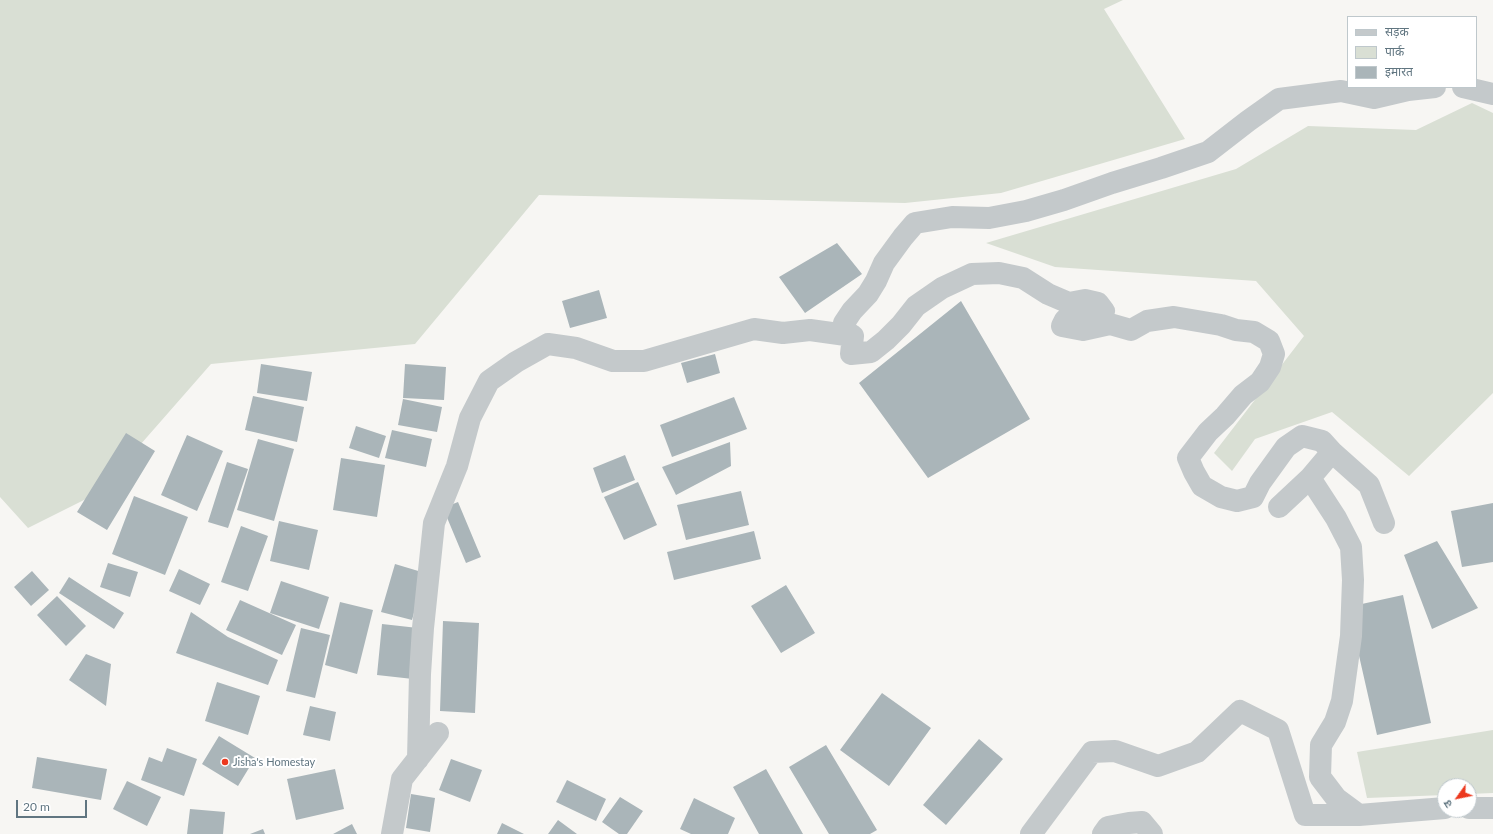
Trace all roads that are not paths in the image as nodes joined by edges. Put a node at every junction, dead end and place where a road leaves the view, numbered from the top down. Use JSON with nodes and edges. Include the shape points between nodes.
{"nodes":[{"id":1,"x":1426,"y":88,"type":"edge"},
{"id":2,"x":1467,"y":88,"type":"edge"},
{"id":3,"x":1493,"y":94,"type":"edge"},
{"id":4,"x":853,"y":336,"type":"junction"},
{"id":5,"x":1332,"y":452,"type":"junction"},
{"id":6,"x":1310,"y":478,"type":"junction"},
{"id":7,"x":1279,"y":507,"type":"dead end"},
{"id":8,"x":1384,"y":523,"type":"dead end"},
{"id":9,"x":438,"y":733,"type":"dead end"},
{"id":10,"x":418,"y":760,"type":"junction"},
{"id":11,"x":1477,"y":808,"type":"edge"},
{"id":12,"x":1493,"y":808,"type":"edge"},
{"id":13,"x":1437,"y":809,"type":"edge"},
{"id":14,"x":1359,"y":815,"type":"junction"},
{"id":15,"x":392,"y":834,"type":"edge"},
{"id":16,"x":1031,"y":834,"type":"edge"},
{"id":17,"x":1104,"y":834,"type":"edge"},
{"id":18,"x":1152,"y":834,"type":"edge"}],
"edges":[{"from":1,"to":4,"type":"street","via":[[1374,98],[1341,91],[1279,99],[1208,152],[1026,211],[989,218],[952,217],[916,224],[884,263],[868,294],[844,323],[843,329]]},
{"from":2,"to":3,"type":"street"},
{"from":4,"to":5,"type":"street","via":[[851,354],[871,352],[886,340],[916,306],[942,288],[972,274],[999,274],[1024,278],[1048,294],[1070,302],[1085,300],[1098,303],[1104,311],[1101,317],[1079,316],[1065,320],[1062,326],[1083,330],[1110,324],[1131,330],[1147,321],[1174,317],[1254,332],[1269,342],[1274,354],[1270,367],[1260,382],[1243,395],[1208,432],[1188,458],[1202,486],[1221,497],[1237,501],[1253,497],[1286,447],[1302,436],[1322,441]]},
{"from":4,"to":10,"type":"street","via":[[810,330],[783,333],[754,329],[644,360],[613,361],[576,348],[548,344],[516,362],[490,382],[470,418],[457,466],[434,523],[423,628]]},
{"from":5,"to":6,"type":"street"},
{"from":5,"to":8,"type":"street","via":[[1369,485]]},
{"from":6,"to":7,"type":"street"},
{"from":6,"to":14,"type":"street","via":[[1351,547],[1353,580],[1351,636],[1342,701],[1335,722],[1321,745],[1320,778],[1336,798]]},
{"from":9,"to":10,"type":"street"},
{"from":10,"to":15,"type":"street","via":[[402,780]]},
{"from":11,"to":12,"type":"street"},
{"from":13,"to":14,"type":"street"},
{"from":14,"to":16,"type":"street","via":[[1305,815],[1278,730],[1240,711],[1197,752],[1158,766],[1115,751],[1092,752]]},
{"from":17,"to":18,"type":"street","via":[[1108,827],[1142,822]]}]}
